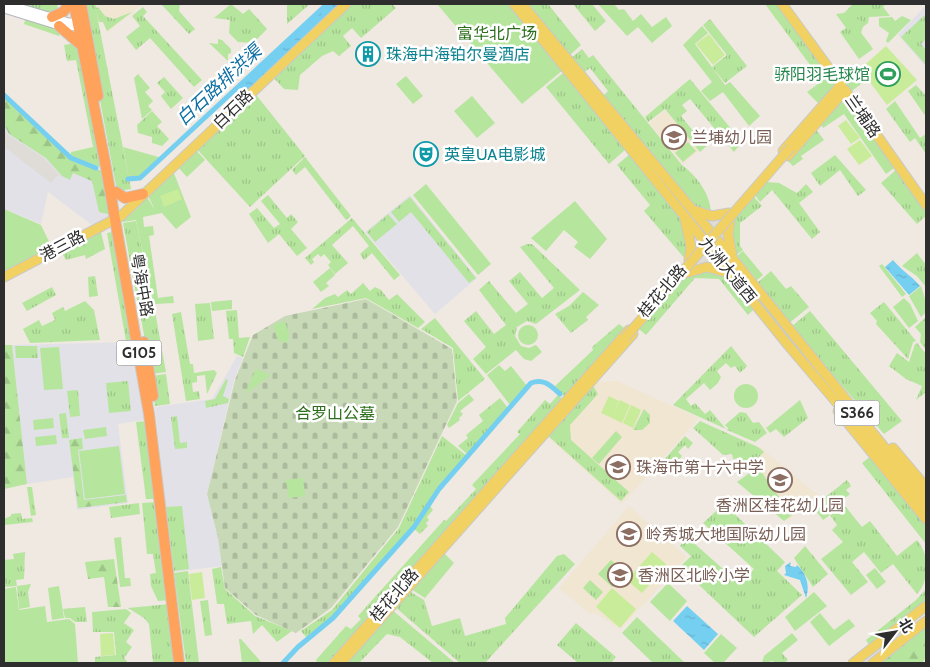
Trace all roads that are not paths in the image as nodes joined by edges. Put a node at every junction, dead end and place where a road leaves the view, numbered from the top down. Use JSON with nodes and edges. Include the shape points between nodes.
{"nodes":[{"id":1,"x":8,"y":4,"type":"edge"},
{"id":2,"x":70,"y":4,"type":"edge"},
{"id":3,"x":74,"y":4,"type":"edge"},
{"id":4,"x":81,"y":4,"type":"edge"},
{"id":5,"x":346,"y":4,"type":"edge"},
{"id":6,"x":508,"y":4,"type":"edge"},
{"id":7,"x":514,"y":4,"type":"edge"},
{"id":8,"x":522,"y":4,"type":"edge"},
{"id":9,"x":526,"y":4,"type":"edge"},
{"id":10,"x":782,"y":4,"type":"edge"},
{"id":11,"x":4,"y":9,"type":"edge"},
{"id":12,"x":56,"y":21,"type":"junction"},
{"id":13,"x":81,"y":24,"type":"junction"},
{"id":14,"x":536,"y":26,"type":"junction"},
{"id":15,"x":81,"y":45,"type":"junction"},
{"id":16,"x":565,"y":62,"type":"junction"},
{"id":17,"x":843,"y":88,"type":"junction"},
{"id":18,"x":798,"y":139,"type":"junction"},
{"id":19,"x":116,"y":192,"type":"junction"},
{"id":20,"x":144,"y":194,"type":"junction"},
{"id":21,"x":926,"y":205,"type":"edge"},
{"id":22,"x":693,"y":210,"type":"junction"},
{"id":23,"x":118,"y":217,"type":"junction"},
{"id":24,"x":685,"y":217,"type":"junction"},
{"id":25,"x":729,"y":217,"type":"junction"},
{"id":26,"x":733,"y":259,"type":"junction"},
{"id":27,"x":688,"y":260,"type":"junction"},
{"id":28,"x":686,"y":273,"type":"junction"},
{"id":29,"x":731,"y":273,"type":"junction"},
{"id":30,"x":4,"y":277,"type":"edge"},
{"id":31,"x":788,"y":327,"type":"junction"},
{"id":32,"x":788,"y":345,"type":"junction"},
{"id":33,"x":617,"y":347,"type":"junction"},
{"id":34,"x":926,"y":487,"type":"edge"},
{"id":35,"x":926,"y":499,"type":"edge"},
{"id":36,"x":926,"y":508,"type":"edge"},
{"id":37,"x":926,"y":514,"type":"edge"},
{"id":38,"x":926,"y":519,"type":"edge"},
{"id":39,"x":925,"y":611,"type":"edge"},
{"id":40,"x":926,"y":621,"type":"edge"},
{"id":41,"x":178,"y":663,"type":"edge"},
{"id":42,"x":184,"y":663,"type":"edge"},
{"id":43,"x":334,"y":663,"type":"edge"},
{"id":44,"x":341,"y":663,"type":"edge"},
{"id":45,"x":853,"y":663,"type":"edge"},
{"id":46,"x":873,"y":663,"type":"edge"}],
"edges":[{"from":1,"to":12,"type":"street"},
{"from":2,"to":12,"type":"highway"},
{"from":3,"to":13,"type":"highway","name":"粤海中路","number":"G105"},
{"from":4,"to":13,"type":"highway","name":"粤海中路","number":"G105"},
{"from":5,"to":20,"type":"main road","name":"白石路"},
{"from":6,"to":16,"type":"main road","number":"S366"},
{"from":7,"to":14,"type":"main road"},
{"from":8,"to":14,"type":"main road"},
{"from":9,"to":16,"type":"main road","number":"S366"},
{"from":10,"to":17,"type":"main road","name":"兰埔路"},
{"from":11,"to":12,"type":"street"},
{"from":12,"to":13,"type":"street"},
{"from":12,"to":15,"type":"highway"},
{"from":13,"to":15,"type":"highway","name":"粤海中路","number":"G105"},
{"from":13,"to":19,"type":"highway","name":"粤海中路","number":"G105"},
{"from":14,"to":16,"type":"main road","name":"九洲大道西"},
{"from":15,"to":23,"type":"highway","name":"粤海中路","number":"G105"},
{"from":16,"to":22,"type":"main road","name":"九洲大道西","number":"S366"},
{"from":16,"to":24,"type":"main road","name":"九洲大道西","number":"S366"},
{"from":17,"to":18,"type":"main road"},
{"from":17,"to":21,"type":"main road","name":"兰埔路"},
{"from":18,"to":25,"type":"main road"},
{"from":18,"to":33,"type":"main road","bridge":true},
{"from":19,"to":20,"type":"highway","via":[[128,198]]},
{"from":19,"to":23,"type":"highway","name":"粤海中路","number":"G105"},
{"from":20,"to":23,"type":"main road","name":"白石路"},
{"from":22,"to":25,"type":"main road"},
{"from":22,"to":26,"type":"main road","name":"九洲大道西","number":"S366"},
{"from":23,"to":30,"type":"main road","name":"港三路"},
{"from":23,"to":41,"type":"highway","name":"粤海中路","number":"G105","via":[[149,414]]},
{"from":23,"to":42,"type":"highway","name":"粤海中路","number":"G105","via":[[150,375]]},
{"from":24,"to":27,"type":"main road","via":[[691,246]]},
{"from":24,"to":29,"type":"main road","name":"九洲大道西","number":"S366"},
{"from":25,"to":26,"type":"main road","via":[[728,238]]},
{"from":26,"to":31,"type":"main road","name":"九洲大道西","number":"S366"},
{"from":27,"to":28,"type":"main road","name":"桂花北路","via":[[694,258],[696,261]]},
{"from":27,"to":33,"type":"main road","name":"桂花北路"},
{"from":28,"to":29,"type":"main road","via":[[707,267]]},
{"from":28,"to":33,"type":"main road","name":"桂花北路"},
{"from":29,"to":32,"type":"main road","name":"九洲大道西","number":"S366"},
{"from":31,"to":34,"type":"main road"},
{"from":31,"to":35,"type":"main road","name":"九洲大道西","number":"S366"},
{"from":32,"to":36,"type":"main road","name":"九洲大道西","number":"S366"},
{"from":32,"to":37,"type":"main road"},
{"from":32,"to":38,"type":"main road"},
{"from":33,"to":43,"type":"main road","name":"桂花北路"},
{"from":33,"to":44,"type":"main road","name":"桂花北路"},
{"from":39,"to":45,"type":"main road"},
{"from":40,"to":46,"type":"main road"}]}
